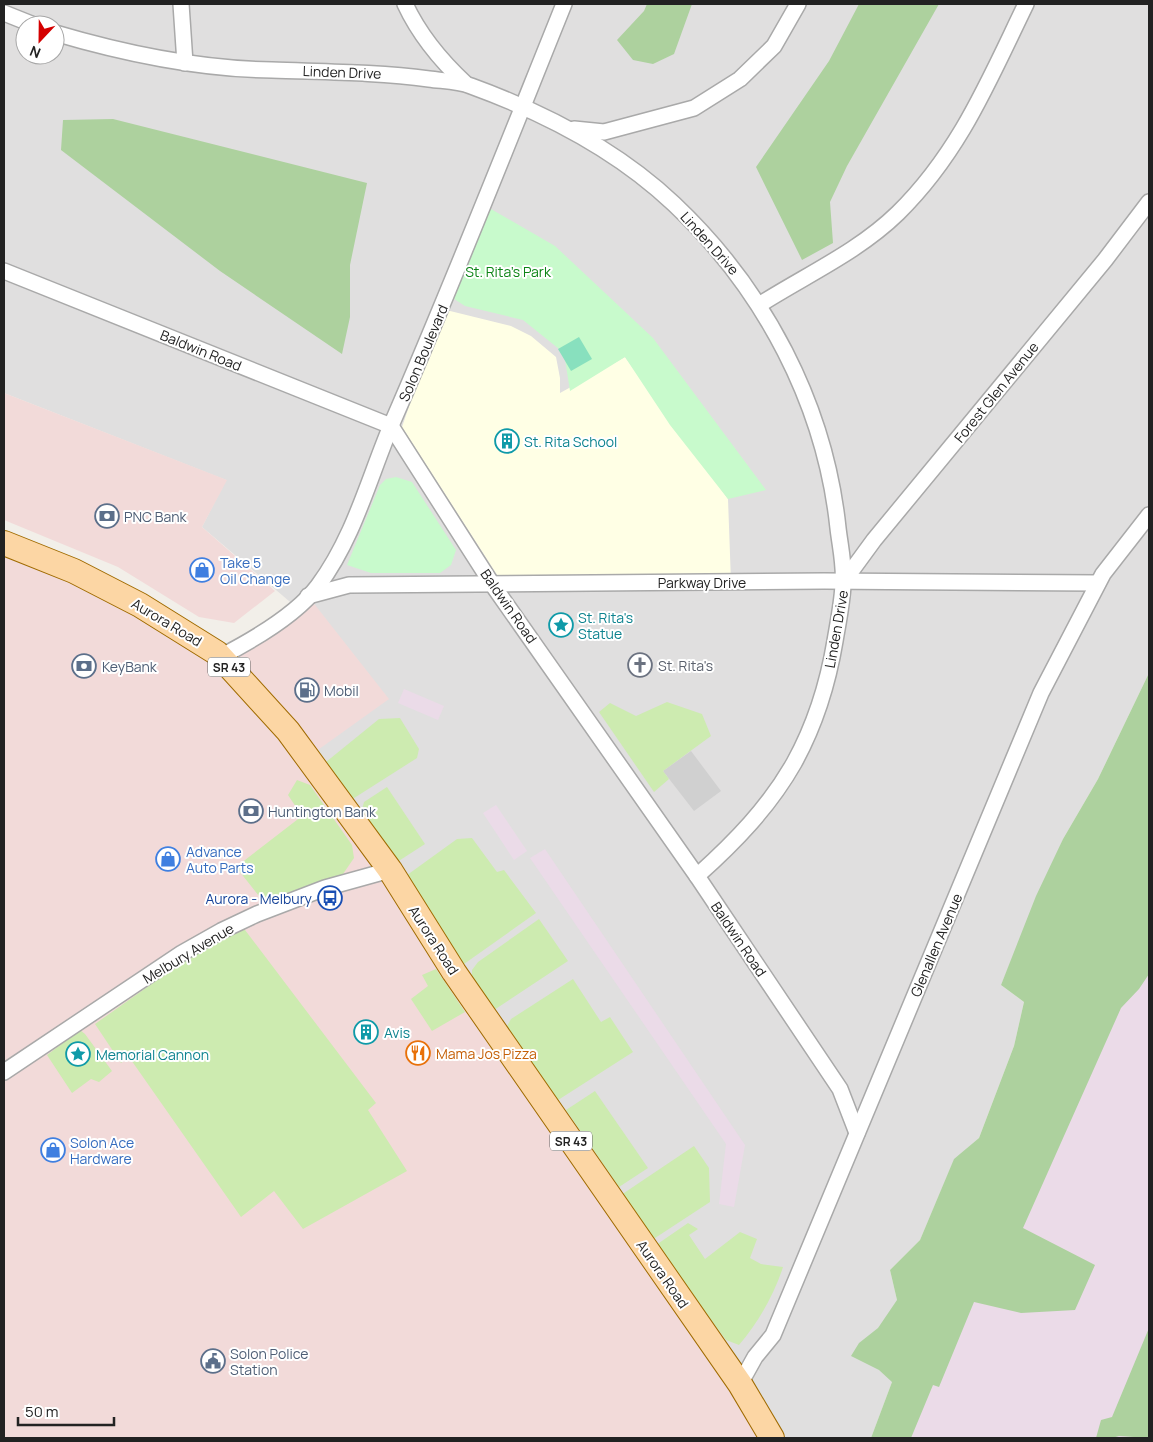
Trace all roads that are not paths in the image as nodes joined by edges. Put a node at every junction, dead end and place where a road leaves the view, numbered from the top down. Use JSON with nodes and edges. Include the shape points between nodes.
{"nodes":[{"id":1,"x":181,"y":4,"type":"edge"},
{"id":2,"x":405,"y":4,"type":"edge"},
{"id":3,"x":564,"y":4,"type":"edge"},
{"id":4,"x":798,"y":4,"type":"edge"},
{"id":5,"x":1026,"y":4,"type":"edge"},
{"id":6,"x":65,"y":36,"type":"edge"},
{"id":7,"x":185,"y":63,"type":"junction"},
{"id":8,"x":466,"y":84,"type":"junction"},
{"id":9,"x":523,"y":107,"type":"junction"},
{"id":10,"x":568,"y":129,"type":"junction"},
{"id":11,"x":1149,"y":202,"type":"edge"},
{"id":12,"x":4,"y":271,"type":"edge"},
{"id":13,"x":760,"y":305,"type":"junction"},
{"id":14,"x":391,"y":426,"type":"junction"},
{"id":15,"x":1149,"y":515,"type":"edge"},
{"id":16,"x":4,"y":543,"type":"edge"},
{"id":17,"x":844,"y":581,"type":"junction"},
{"id":18,"x":1098,"y":583,"type":"junction"},
{"id":19,"x":492,"y":584,"type":"junction"},
{"id":20,"x":308,"y":596,"type":"junction"},
{"id":21,"x":220,"y":657,"type":"junction"},
{"id":22,"x":390,"y":870,"type":"junction"},
{"id":23,"x":697,"y":876,"type":"junction"},
{"id":24,"x":4,"y":1072,"type":"edge"},
{"id":25,"x":857,"y":1132,"type":"junction"},
{"id":26,"x":740,"y":1384,"type":"junction"},
{"id":27,"x":772,"y":1438,"type":"edge"}],
"edges":[{"from":1,"to":7,"type":"street"},
{"from":2,"to":8,"type":"street","via":[[413,21],[447,66]]},
{"from":3,"to":9,"type":"street","name":"Solon Boulevard"},
{"from":4,"to":10,"type":"street","via":[[774,46],[740,80],[694,108],[604,132]]},
{"from":5,"to":13,"type":"street","via":[[976,110],[928,179],[898,213],[834,261]]},
{"from":6,"to":7,"type":"street","name":"Linden Drive","via":[[153,59]]},
{"from":7,"to":8,"type":"street","name":"Linden Drive","via":[[262,70],[398,75]]},
{"from":8,"to":9,"type":"street","name":"Linden Drive"},
{"from":9,"to":10,"type":"street","name":"Linden Drive"},
{"from":9,"to":14,"type":"street","name":"Solon Boulevard"},
{"from":10,"to":13,"type":"street","name":"Linden Drive","via":[[618,160],[671,201],[708,238]]},
{"from":11,"to":17,"type":"street","name":"Forest Glen Avenue"},
{"from":12,"to":14,"type":"street","name":"Baldwin Road"},
{"from":13,"to":17,"type":"street","name":"Linden Drive","via":[[795,371],[811,411],[836,505]]},
{"from":14,"to":19,"type":"street","name":"Baldwin Road"},
{"from":14,"to":20,"type":"street","name":"Solon Boulevard","via":[[365,500],[345,542],[322,580]]},
{"from":15,"to":18,"type":"street","name":"Glenallen Avenue"},
{"from":16,"to":21,"type":"main road","name":"Aurora Road","number":"SR 43","via":[[74,571],[154,612]]},
{"from":17,"to":18,"type":"street","name":"Parkway Drive"},
{"from":17,"to":19,"type":"street","name":"Parkway Drive"},
{"from":17,"to":23,"type":"street","name":"Linden Drive","via":[[831,664],[821,700],[796,760],[761,812]]},
{"from":18,"to":25,"type":"street","name":"Glenallen Avenue","via":[[1041,693]]},
{"from":19,"to":20,"type":"street","name":"Parkway Drive","via":[[349,585]]},
{"from":19,"to":23,"type":"street","name":"Baldwin Road"},
{"from":20,"to":21,"type":"street","name":"Solon Boulevard","via":[[274,624]]},
{"from":21,"to":22,"type":"main road","name":"Aurora Road","number":"SR 43","via":[[296,741]]},
{"from":22,"to":24,"type":"street","name":"Melbury Avenue","via":[[325,888],[221,931],[182,953]]},
{"from":22,"to":26,"type":"main road","name":"Aurora Road","number":"SR 43","via":[[454,972]]},
{"from":23,"to":25,"type":"street","name":"Baldwin Road","via":[[840,1089]]},
{"from":25,"to":26,"type":"street","name":"Glenallen Avenue","via":[[773,1335],[755,1357]]},
{"from":26,"to":27,"type":"main road","name":"Aurora Road","number":"SR 43"}]}
